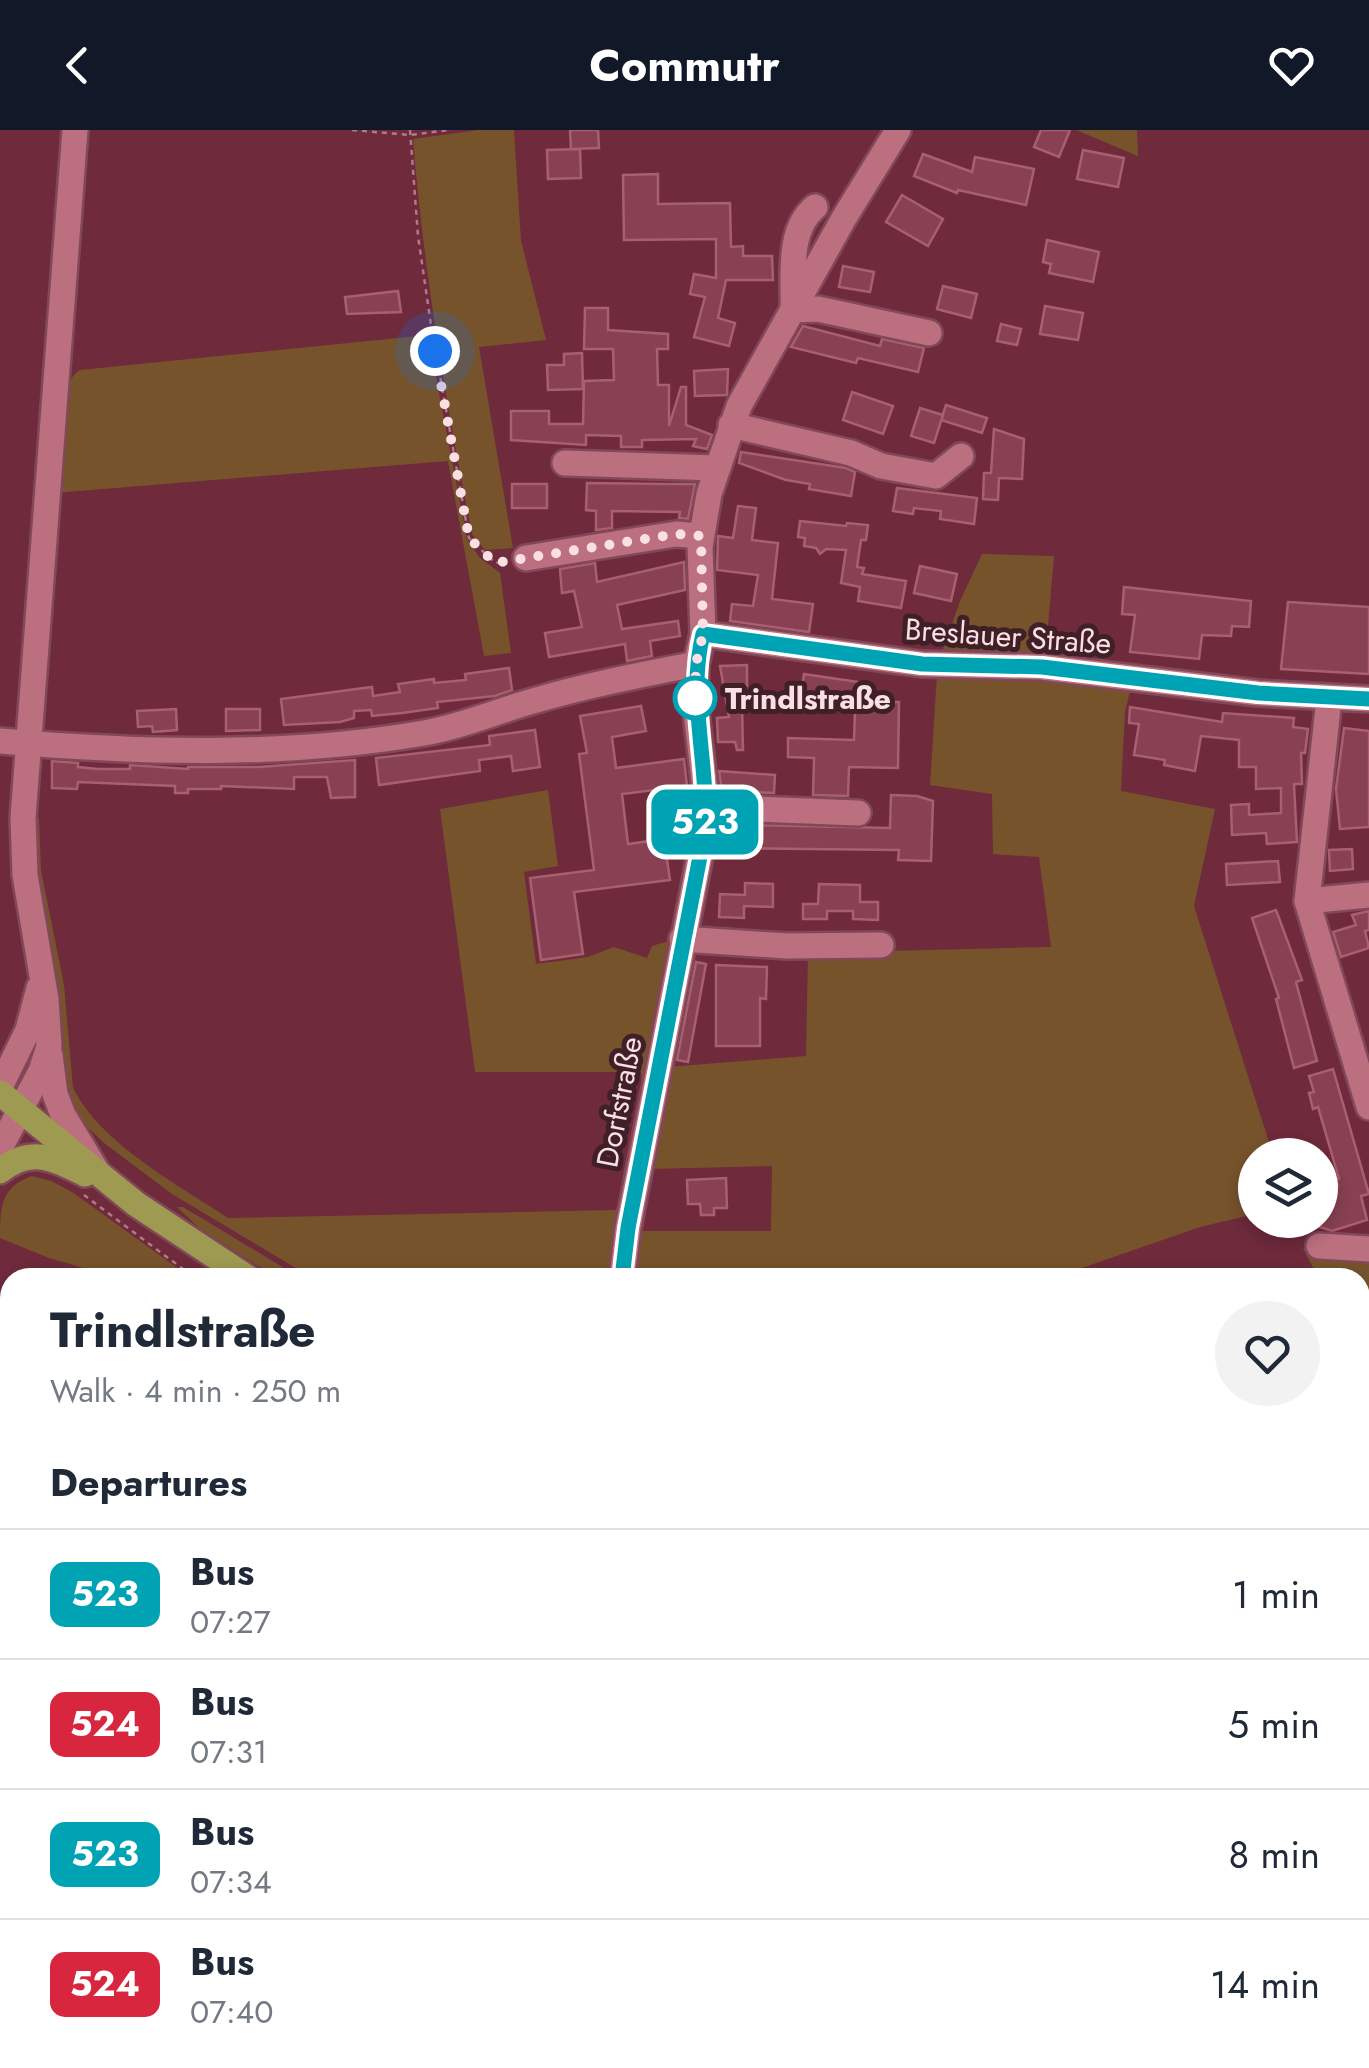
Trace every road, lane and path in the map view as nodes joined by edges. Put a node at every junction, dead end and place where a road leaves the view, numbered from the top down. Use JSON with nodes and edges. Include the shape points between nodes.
{"nodes":[{"id":1,"x":74,"y":130,"type":"edge"},
{"id":2,"x":352,"y":130,"type":"edge"},
{"id":3,"x":449,"y":130,"type":"edge"},
{"id":4,"x":898,"y":130,"type":"edge"},
{"id":5,"x":410,"y":132,"type":"edge"},
{"id":6,"x":815,"y":207,"type":"dead end"},
{"id":7,"x":792,"y":310,"type":"junction"},
{"id":8,"x":929,"y":333,"type":"dead end"},
{"id":9,"x":731,"y":425,"type":"junction"},
{"id":10,"x":960,"y":456,"type":"dead end"},
{"id":11,"x":565,"y":464,"type":"dead end"},
{"id":12,"x":716,"y":468,"type":"junction"},
{"id":13,"x":701,"y":536,"type":"junction"},
{"id":14,"x":526,"y":558,"type":"joint"},
{"id":15,"x":703,"y":634,"type":"junction"},
{"id":16,"x":696,"y":664,"type":"junction"},
{"id":17,"x":1329,"y":699,"type":"junction"},
{"id":18,"x":1369,"y":699,"type":"edge"},
{"id":19,"x":0,"y":740,"type":"edge"},
{"id":20,"x":28,"y":743,"type":"junction"},
{"id":21,"x":707,"y":807,"type":"junction"},
{"id":22,"x":858,"y":813,"type":"dead end"},
{"id":23,"x":1369,"y":895,"type":"edge"},
{"id":24,"x":1307,"y":901,"type":"junction"},
{"id":25,"x":682,"y":939,"type":"junction"},
{"id":26,"x":881,"y":944,"type":"dead end"},
{"id":27,"x":42,"y":978,"type":"junction"},
{"id":28,"x":49,"y":1046,"type":"junction"},
{"id":29,"x":0,"y":1090,"type":"edge"},
{"id":30,"x":1369,"y":1108,"type":"edge"},
{"id":31,"x":21,"y":1110,"type":"junction"},
{"id":32,"x":0,"y":1148,"type":"edge"},
{"id":33,"x":0,"y":1171,"type":"edge"},
{"id":34,"x":98,"y":1172,"type":"junction"},
{"id":35,"x":120,"y":1192,"type":"junction"},
{"id":36,"x":80,"y":1193,"type":"dead end"},
{"id":37,"x":1320,"y":1246,"type":"dead end"},
{"id":38,"x":1369,"y":1249,"type":"edge"},
{"id":39,"x":181,"y":1268,"type":"edge"},
{"id":40,"x":233,"y":1268,"type":"edge"},
{"id":41,"x":624,"y":1268,"type":"edge"}],
"edges":[{"from":1,"to":20,"type":"street"},
{"from":2,"to":5,"type":"path"},
{"from":3,"to":5,"type":"path"},
{"from":4,"to":7,"type":"street","name":"Dorfstraße"},
{"from":5,"to":14,"type":"path","via":[[430,324],[469,538],[495,563]]},
{"from":6,"to":7,"type":"street","via":[[802,218],[795,242]]},
{"from":7,"to":8,"type":"street"},
{"from":7,"to":9,"type":"street","name":"Dorfstraße"},
{"from":9,"to":10,"type":"street","via":[[936,476]]},
{"from":9,"to":12,"type":"street","name":"Dorfstraße"},
{"from":11,"to":12,"type":"street"},
{"from":12,"to":13,"type":"street","name":"Dorfstraße"},
{"from":13,"to":14,"type":"street","via":[[676,534]]},
{"from":13,"to":15,"type":"street","name":"Dorfstraße"},
{"from":15,"to":16,"type":"street","name":"Dorfstraße"},
{"from":15,"to":17,"type":"street","name":"Breslauer Straße","via":[[910,663],[1042,667]]},
{"from":16,"to":20,"type":"street","via":[[389,738],[208,750]]},
{"from":16,"to":21,"type":"street","name":"Dorfstraße"},
{"from":17,"to":18,"type":"street","name":"Breslauer Straße"},
{"from":17,"to":24,"type":"street"},
{"from":19,"to":20,"type":"street"},
{"from":20,"to":27,"type":"street","via":[[24,856]]},
{"from":21,"to":22,"type":"street"},
{"from":21,"to":25,"type":"street","name":"Dorfstraße"},
{"from":23,"to":24,"type":"street"},
{"from":24,"to":30,"type":"street"},
{"from":25,"to":26,"type":"street"},
{"from":25,"to":41,"type":"street","name":"Dorfstraße"},
{"from":27,"to":28,"type":"street"},
{"from":27,"to":29,"type":"street","via":[[28,1030]]},
{"from":28,"to":31,"type":"street"},
{"from":28,"to":34,"type":"street","via":[[54,1094]]},
{"from":29,"to":31,"type":"main road"},
{"from":31,"to":32,"type":"street"},
{"from":31,"to":34,"type":"main road"},
{"from":33,"to":35,"type":"main road","via":[[16,1159],[43,1155]]},
{"from":34,"to":35,"type":"main road"},
{"from":35,"to":40,"type":"main road"},
{"from":36,"to":39,"type":"path"},
{"from":37,"to":38,"type":"street"}]}
